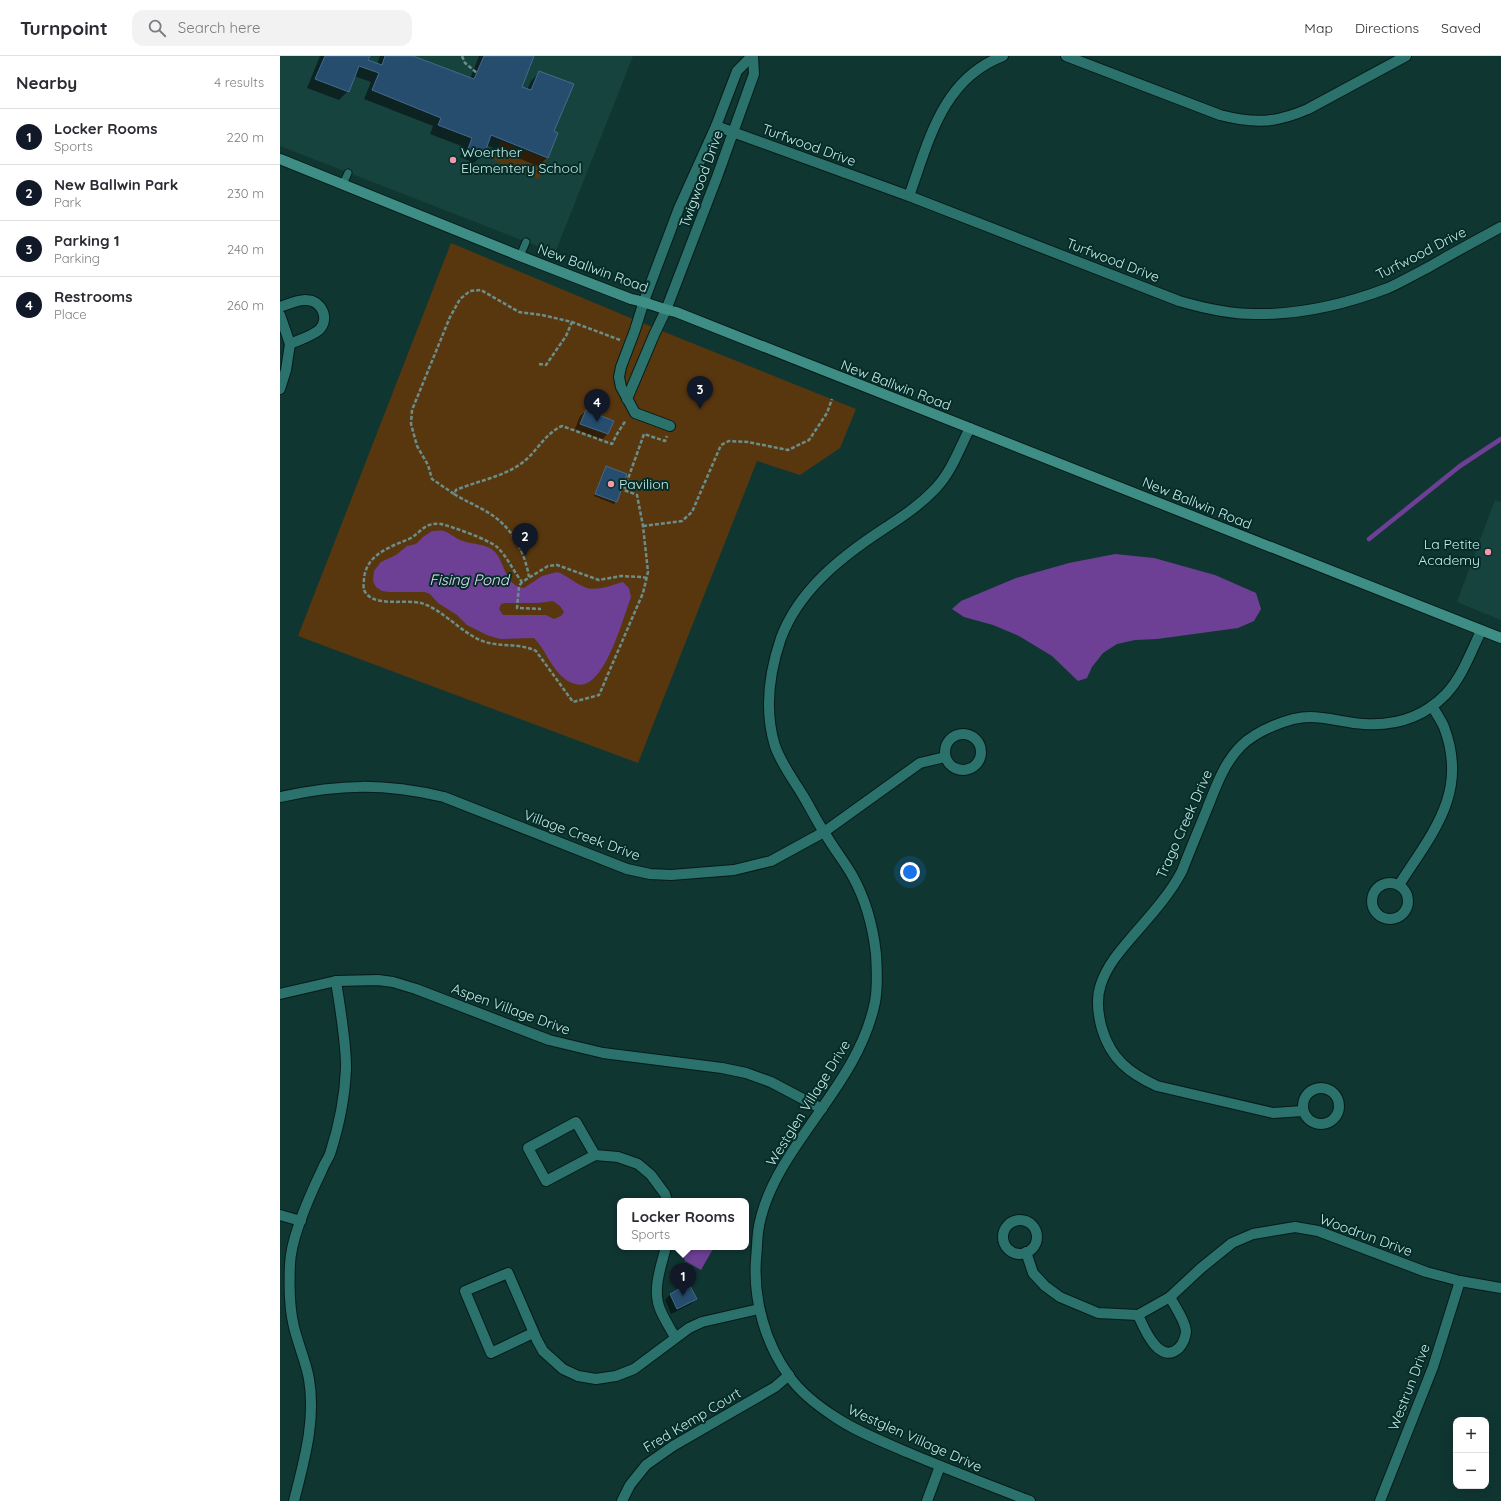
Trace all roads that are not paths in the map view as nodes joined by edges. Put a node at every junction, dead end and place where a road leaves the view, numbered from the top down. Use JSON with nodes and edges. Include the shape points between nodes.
{"nodes":[{"id":1,"x":753,"y":56,"type":"edge"},
{"id":2,"x":1003,"y":56,"type":"edge"},
{"id":3,"x":1066,"y":56,"type":"edge"},
{"id":4,"x":1406,"y":56,"type":"edge"},
{"id":5,"x":716,"y":126,"type":"junction"},
{"id":6,"x":733,"y":133,"type":"junction"},
{"id":7,"x":280,"y":159,"type":"edge"},
{"id":8,"x":348,"y":173,"type":"dead end"},
{"id":9,"x":343,"y":184,"type":"junction"},
{"id":10,"x":909,"y":196,"type":"junction"},
{"id":11,"x":1501,"y":228,"type":"edge"},
{"id":12,"x":526,"y":242,"type":"dead end"},
{"id":13,"x":520,"y":256,"type":"junction"},
{"id":14,"x":644,"y":301,"type":"junction"},
{"id":15,"x":280,"y":307,"type":"edge"},
{"id":16,"x":666,"y":310,"type":"junction"},
{"id":17,"x":280,"y":315,"type":"edge"},
{"id":18,"x":290,"y":344,"type":"junction"},
{"id":19,"x":280,"y":389,"type":"edge"},
{"id":20,"x":627,"y":399,"type":"junction"},
{"id":21,"x":670,"y":426,"type":"road end"},
{"id":22,"x":970,"y":428,"type":"junction"},
{"id":23,"x":1480,"y":630,"type":"junction"},
{"id":24,"x":1501,"y":638,"type":"edge"},
{"id":25,"x":1432,"y":706,"type":"junction"},
{"id":26,"x":945,"y":757,"type":"dead end"},
{"id":27,"x":280,"y":797,"type":"edge"},
{"id":28,"x":824,"y":832,"type":"junction"},
{"id":29,"x":1399,"y":885,"type":"dead end"},
{"id":30,"x":336,"y":981,"type":"junction"},
{"id":31,"x":280,"y":994,"type":"edge"},
{"id":32,"x":822,"y":1109,"type":"junction"},
{"id":33,"x":1303,"y":1111,"type":"dead end"},
{"id":34,"x":595,"y":1155,"type":"junction"},
{"id":35,"x":666,"y":1198,"type":"edge"},
{"id":36,"x":280,"y":1215,"type":"edge"},
{"id":37,"x":301,"y":1221,"type":"junction"},
{"id":38,"x":665,"y":1250,"type":"edge"},
{"id":39,"x":1026,"y":1252,"type":"dead end"},
{"id":40,"x":1460,"y":1281,"type":"junction"},
{"id":41,"x":1501,"y":1288,"type":"edge"},
{"id":42,"x":1170,"y":1297,"type":"junction"},
{"id":43,"x":760,"y":1309,"type":"junction"},
{"id":44,"x":1138,"y":1315,"type":"junction"},
{"id":45,"x":534,"y":1333,"type":"junction"},
{"id":46,"x":675,"y":1337,"type":"junction"},
{"id":47,"x":789,"y":1375,"type":"junction"},
{"id":48,"x":940,"y":1466,"type":"junction"},
{"id":49,"x":294,"y":1501,"type":"edge"},
{"id":50,"x":622,"y":1501,"type":"edge"},
{"id":51,"x":927,"y":1501,"type":"edge"},
{"id":52,"x":1030,"y":1501,"type":"edge"},
{"id":53,"x":1380,"y":1501,"type":"edge"}],
"edges":[{"from":1,"to":5,"type":"street","name":"Twigwood Drive","via":[[737,71]]},
{"from":1,"to":6,"type":"street","name":"Twigwood Drive","via":[[754,74]]},
{"from":2,"to":10,"type":"street","via":[[989,61],[975,71],[947,102],[936,120]]},
{"from":3,"to":4,"type":"street","via":[[1220,115],[1260,121],[1292,116],[1308,109]]},
{"from":5,"to":6,"type":"street","name":"Turfwood Drive"},
{"from":5,"to":14,"type":"street","name":"Twigwood Drive","via":[[679,208]]},
{"from":6,"to":10,"type":"street","name":"Turfwood Drive"},
{"from":6,"to":16,"type":"street","name":"Twigwood Drive"},
{"from":7,"to":9,"type":"main road","name":"New Ballwin Road"},
{"from":8,"to":9,"type":"lane"},
{"from":9,"to":13,"type":"main road","name":"New Ballwin Road"},
{"from":10,"to":11,"type":"street","name":"Turfwood Drive","via":[[1179,301],[1207,308],[1253,314],[1315,308],[1347,301],[1389,287]]},
{"from":12,"to":13,"type":"lane"},
{"from":13,"to":14,"type":"main road","name":"New Ballwin Road","via":[[631,299]]},
{"from":14,"to":16,"type":"main road","name":"New Ballwin Road"},
{"from":14,"to":20,"type":"street","name":"Twigwood Drive","via":[[619,377]]},
{"from":15,"to":18,"type":"street","via":[[305,299],[316,302],[323,311],[324,322],[319,329]]},
{"from":16,"to":20,"type":"street","name":"Twigwood Drive"},
{"from":16,"to":22,"type":"main road","name":"New Ballwin Road"},
{"from":17,"to":18,"type":"street"},
{"from":18,"to":19,"type":"street"},
{"from":20,"to":21,"type":"street","name":"Twigwood Drive","via":[[635,413]]},
{"from":22,"to":23,"type":"main road","name":"New Ballwin Road"},
{"from":22,"to":28,"type":"street","name":"Westglen Village Drive","via":[[951,468],[938,486],[904,517],[882,530],[822,576],[803,598],[782,636],[770,681],[768,701],[775,746]]},
{"from":23,"to":24,"type":"main road","name":"New Ballwin Road"},
{"from":23,"to":25,"type":"street","name":"Trago Creek Drive","via":[[1456,680],[1447,693]]},
{"from":25,"to":29,"type":"street","via":[[1444,727],[1452,756],[1451,788],[1442,815]]},
{"from":25,"to":33,"type":"street","name":"Trago Creek Drive","via":[[1413,718],[1396,723],[1364,724],[1308,717],[1268,727],[1242,745],[1221,774],[1174,885],[1118,954],[1100,985],[1098,1008],[1104,1036],[1112,1052],[1125,1068],[1140,1078],[1157,1086],[1273,1114]]},
{"from":26,"to":28,"type":"street","name":"Village Creek Drive","via":[[920,763]]},
{"from":27,"to":28,"type":"street","name":"Village Creek Drive","via":[[347,786],[416,791],[444,797],[627,869],[650,874],[671,875],[752,866],[771,861]]},
{"from":28,"to":32,"type":"street","name":"Westglen Village Drive","via":[[852,874],[862,895],[875,951],[877,978],[875,1001],[861,1044]]},
{"from":30,"to":31,"type":"street","name":"Aspen Village Drive"},
{"from":30,"to":32,"type":"street","name":"Aspen Village Drive","via":[[393,982],[549,1040],[603,1053],[746,1073],[771,1082]]},
{"from":30,"to":37,"type":"street","via":[[346,1054],[343,1106],[329,1155]]},
{"from":32,"to":43,"type":"street","name":"Westglen Village Drive","via":[[782,1169],[763,1209],[758,1231],[755,1277]]},
{"from":34,"to":34,"type":"street","via":[[576,1122],[528,1148],[546,1181]]},
{"from":34,"to":35,"type":"street","via":[[618,1157],[638,1164],[659,1184]]},
{"from":36,"to":37,"type":"street"},
{"from":37,"to":49,"type":"street","via":[[290,1263],[290,1305],[309,1378],[311,1422],[308,1448]]},
{"from":38,"to":46,"type":"street","via":[[657,1295],[660,1308]]},
{"from":39,"to":44,"type":"street","via":[[1034,1273],[1045,1286],[1060,1297],[1098,1313]]},
{"from":40,"to":41,"type":"street","name":"Woodrun Drive"},
{"from":40,"to":42,"type":"street","name":"Woodrun Drive","via":[[1394,1261],[1318,1230],[1295,1227],[1252,1234],[1232,1243]]},
{"from":40,"to":53,"type":"street","name":"Westrun Drive","via":[[1433,1367]]},
{"from":42,"to":44,"type":"street","name":"Woodrun Drive"},
{"from":42,"to":44,"type":"street","via":[[1186,1332],[1180,1347],[1173,1352],[1166,1352],[1153,1344]]},
{"from":43,"to":46,"type":"street","via":[[702,1322]]},
{"from":43,"to":47,"type":"street","name":"Westglen Village Drive","via":[[775,1352]]},
{"from":45,"to":45,"type":"street","via":[[508,1273],[465,1291],[491,1353]]},
{"from":45,"to":46,"type":"street","via":[[543,1351],[563,1369],[596,1380],[616,1376],[634,1368]]},
{"from":47,"to":48,"type":"street","name":"Westglen Village Drive","via":[[801,1389],[834,1417]]},
{"from":47,"to":50,"type":"street","name":"Fred Kemp Court","via":[[646,1465],[630,1485]]},
{"from":48,"to":51,"type":"street"},
{"from":48,"to":52,"type":"street","name":"Westglen Village Drive"}]}
